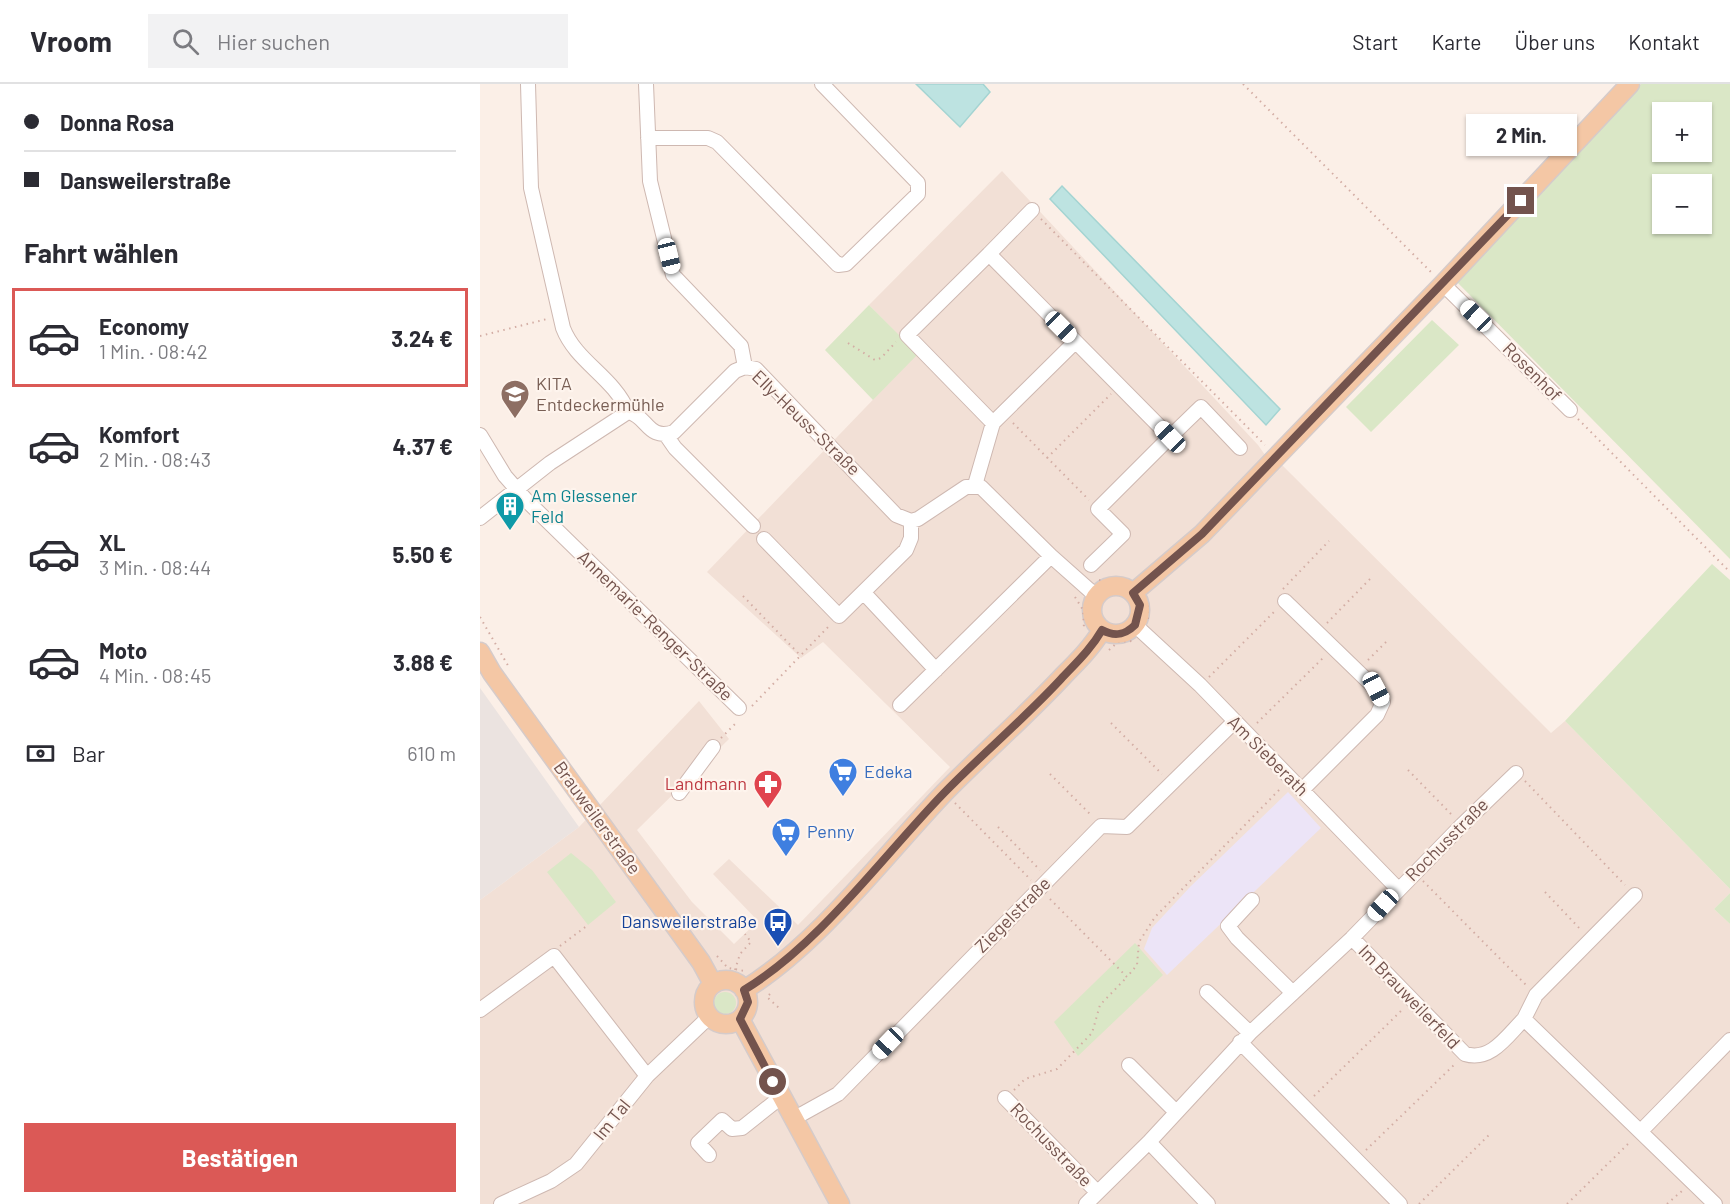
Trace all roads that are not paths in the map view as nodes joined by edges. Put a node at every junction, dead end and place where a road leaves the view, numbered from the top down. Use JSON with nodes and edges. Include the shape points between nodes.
{"nodes":[{"id":1,"x":528,"y":84,"type":"edge"},
{"id":2,"x":646,"y":84,"type":"edge"},
{"id":3,"x":822,"y":84,"type":"edge"},
{"id":4,"x":1630,"y":84,"type":"edge"},
{"id":5,"x":648,"y":138,"type":"junction"},
{"id":6,"x":1032,"y":210,"type":"road end"},
{"id":7,"x":989,"y":254,"type":"junction"},
{"id":8,"x":1443,"y":284,"type":"junction"},
{"id":9,"x":1075,"y":342,"type":"junction"},
{"id":10,"x":745,"y":367,"type":"junction"},
{"id":11,"x":1570,"y":410,"type":"road end"},
{"id":12,"x":628,"y":412,"type":"junction"},
{"id":13,"x":998,"y":418,"type":"junction"},
{"id":14,"x":480,"y":435,"type":"edge"},
{"id":15,"x":666,"y":435,"type":"junction"},
{"id":16,"x":1170,"y":437,"type":"junction"},
{"id":17,"x":1240,"y":448,"type":"dead end"},
{"id":18,"x":975,"y":485,"type":"junction"},
{"id":19,"x":516,"y":489,"type":"junction"},
{"id":20,"x":480,"y":518,"type":"edge"},
{"id":21,"x":911,"y":520,"type":"junction"},
{"id":22,"x":753,"y":526,"type":"dead end"},
{"id":23,"x":764,"y":539,"type":"dead end"},
{"id":24,"x":1050,"y":556,"type":"junction"},
{"id":25,"x":1091,"y":565,"type":"dead end"},
{"id":26,"x":864,"y":593,"type":"junction"},
{"id":27,"x":1133,"y":593,"type":"junction"},
{"id":28,"x":1096,"y":596,"type":"junction"},
{"id":29,"x":1285,"y":601,"type":"road end"},
{"id":30,"x":1135,"y":625,"type":"junction"},
{"id":31,"x":1102,"y":630,"type":"junction"},
{"id":32,"x":480,"y":652,"type":"edge"},
{"id":33,"x":936,"y":670,"type":"junction"},
{"id":34,"x":900,"y":705,"type":"dead end"},
{"id":35,"x":739,"y":708,"type":"dead end"},
{"id":36,"x":1234,"y":722,"type":"junction"},
{"id":37,"x":713,"y":747,"type":"dead end"},
{"id":38,"x":1516,"y":773,"type":"road end"},
{"id":39,"x":1302,"y":790,"type":"junction"},
{"id":40,"x":678,"y":793,"type":"dead end"},
{"id":41,"x":1398,"y":889,"type":"junction"},
{"id":42,"x":1635,"y":895,"type":"road end"},
{"id":43,"x":1252,"y":900,"type":"dead end"},
{"id":44,"x":1352,"y":938,"type":"junction"},
{"id":45,"x":713,"y":984,"type":"junction"},
{"id":46,"x":744,"y":990,"type":"junction"},
{"id":47,"x":1207,"y":992,"type":"dead end"},
{"id":48,"x":1293,"y":993,"type":"junction"},
{"id":49,"x":480,"y":1010,"type":"edge"},
{"id":50,"x":709,"y":1017,"type":"junction"},
{"id":51,"x":740,"y":1019,"type":"junction"},
{"id":52,"x":1524,"y":1019,"type":"junction"},
{"id":53,"x":1245,"y":1038,"type":"junction"},
{"id":54,"x":1730,"y":1040,"type":"edge"},
{"id":55,"x":1129,"y":1065,"type":"dead end"},
{"id":56,"x":647,"y":1076,"type":"junction"},
{"id":57,"x":781,"y":1097,"type":"junction"},
{"id":58,"x":1005,"y":1098,"type":"road end"},
{"id":59,"x":1176,"y":1112,"type":"junction"},
{"id":60,"x":793,"y":1119,"type":"junction"},
{"id":61,"x":1641,"y":1131,"type":"junction"},
{"id":62,"x":1149,"y":1142,"type":"junction"},
{"id":63,"x":709,"y":1155,"type":"dead end"},
{"id":64,"x":1097,"y":1192,"type":"junction"},
{"id":65,"x":501,"y":1204,"type":"edge"},
{"id":66,"x":840,"y":1204,"type":"edge"},
{"id":67,"x":1086,"y":1204,"type":"edge"},
{"id":68,"x":1208,"y":1204,"type":"edge"},
{"id":69,"x":1400,"y":1204,"type":"edge"},
{"id":70,"x":1715,"y":1204,"type":"edge"}],
"edges":[{"from":1,"to":12,"type":"street","via":[[531,188],[560,315],[572,346],[614,387]]},
{"from":2,"to":5,"type":"street"},
{"from":3,"to":5,"type":"street","via":[[918,183],[918,194],[846,264],[838,265],[717,142],[708,138]]},
{"from":4,"to":8,"type":"main road"},
{"from":5,"to":10,"type":"street","via":[[650,181],[674,274],[741,346]]},
{"from":6,"to":7,"type":"street"},
{"from":7,"to":9,"type":"street"},
{"from":7,"to":13,"type":"street","via":[[907,335]]},
{"from":8,"to":11,"type":"street","name":"Rosenhof"},
{"from":8,"to":27,"type":"main road","via":[[1202,534]]},
{"from":9,"to":13,"type":"street"},
{"from":9,"to":16,"type":"street"},
{"from":10,"to":15,"type":"street","name":"Elly-Heuss-Straße","via":[[735,371],[674,432]]},
{"from":10,"to":21,"type":"street","name":"Elly-Heuss-Straße","via":[[756,369],[897,515]]},
{"from":12,"to":15,"type":"street","via":[[654,432]]},
{"from":12,"to":19,"type":"street"},
{"from":13,"to":18,"type":"street"},
{"from":14,"to":19,"type":"street","name":"Annemarie-Renger-Straße"},
{"from":15,"to":22,"type":"street"},
{"from":16,"to":17,"type":"street","via":[[1201,407]]},
{"from":16,"to":25,"type":"street","via":[[1098,509],[1123,534]]},
{"from":18,"to":21,"type":"street","via":[[925,516]]},
{"from":18,"to":24,"type":"street","via":[[986,491]]},
{"from":19,"to":20,"type":"street"},
{"from":19,"to":35,"type":"street","name":"Annemarie-Renger-Straße"},
{"from":21,"to":26,"type":"street","via":[[906,550]]},
{"from":23,"to":26,"type":"street","via":[[839,615]]},
{"from":24,"to":28,"type":"street"},
{"from":24,"to":33,"type":"street"},
{"from":26,"to":33,"type":"street"},
{"from":27,"to":28,"type":"main road","via":[[1114,586]]},
{"from":27,"to":30,"type":"main road","via":[[1140,605]]},
{"from":28,"to":31,"type":"main road","via":[[1093,618]]},
{"from":29,"to":39,"type":"street","via":[[1358,670],[1383,702],[1377,715]]},
{"from":30,"to":31,"type":"main road","via":[[1123,633]]},
{"from":30,"to":36,"type":"street","name":"Am Sieberath"},
{"from":31,"to":46,"type":"main road","via":[[1055,685],[945,792],[817,930],[781,964]]},
{"from":32,"to":45,"type":"main road","name":"Brauweilerstraße"},
{"from":33,"to":34,"type":"street"},
{"from":36,"to":39,"type":"street","name":"Am Sieberath"},
{"from":36,"to":60,"type":"street","name":"Ziegelstraße","via":[[1127,827],[1102,826],[838,1094]]},
{"from":37,"to":40,"type":"street"},
{"from":38,"to":41,"type":"street","name":"Rochusstraße"},
{"from":39,"to":41,"type":"street","name":"Am Sieberath"},
{"from":41,"to":44,"type":"street","name":"Rochusstraße"},
{"from":42,"to":52,"type":"street","name":"Im Brauweilerfeld","via":[[1536,994]]},
{"from":43,"to":48,"type":"street","via":[[1228,926]]},
{"from":44,"to":48,"type":"street","name":"Rochusstraße"},
{"from":44,"to":52,"type":"street","name":"Im Brauweilerfeld","via":[[1465,1054],[1476,1057],[1491,1053]]},
{"from":45,"to":46,"type":"main road","via":[[733,981]]},
{"from":45,"to":50,"type":"main road","via":[[705,996]]},
{"from":46,"to":51,"type":"main road","via":[[748,1002]]},
{"from":47,"to":53,"type":"street"},
{"from":48,"to":53,"type":"street","name":"Rochusstraße"},
{"from":49,"to":56,"type":"street","via":[[554,956]]},
{"from":50,"to":51,"type":"main road","via":[[727,1024]]},
{"from":50,"to":56,"type":"street","name":"Im Tal"},
{"from":51,"to":57,"type":"main road"},
{"from":52,"to":61,"type":"street"},
{"from":53,"to":59,"type":"street","name":"Rochusstraße"},
{"from":53,"to":69,"type":"street","via":[[1303,1107]]},
{"from":54,"to":61,"type":"street"},
{"from":55,"to":59,"type":"street"},
{"from":56,"to":65,"type":"street","name":"Im Tal","via":[[576,1164],[551,1181]]},
{"from":57,"to":60,"type":"main road"},
{"from":57,"to":63,"type":"street","via":[[742,1128],[732,1129],[722,1120],[698,1143]]},
{"from":58,"to":64,"type":"street","name":"Rochusstraße"},
{"from":59,"to":62,"type":"street","name":"Rochusstraße"},
{"from":60,"to":66,"type":"main road"},
{"from":61,"to":70,"type":"street"},
{"from":62,"to":64,"type":"street","name":"Rochusstraße"},
{"from":62,"to":68,"type":"street"},
{"from":64,"to":67,"type":"street","name":"Rochusstraße"}]}
